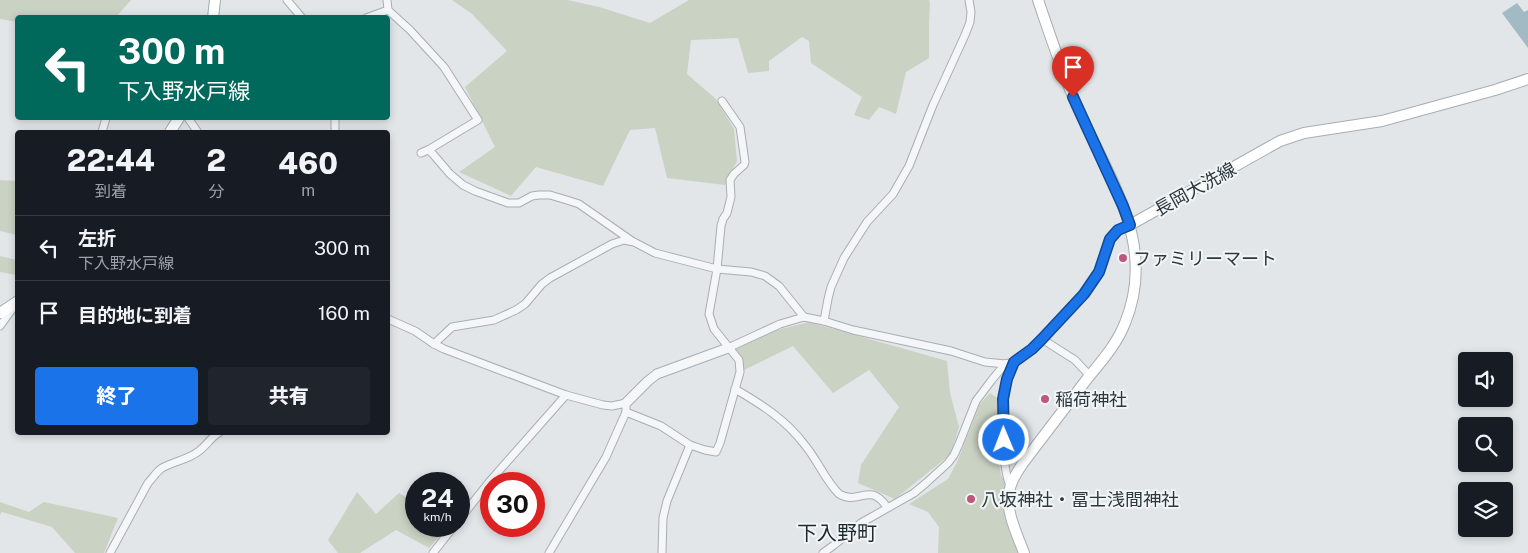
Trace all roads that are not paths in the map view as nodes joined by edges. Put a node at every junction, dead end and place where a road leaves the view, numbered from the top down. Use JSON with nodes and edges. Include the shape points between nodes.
{"nodes":[{"id":1,"x":215,"y":0,"type":"edge"},
{"id":2,"x":287,"y":0,"type":"edge"},
{"id":3,"x":387,"y":0,"type":"edge"},
{"id":4,"x":969,"y":0,"type":"edge"},
{"id":5,"x":1038,"y":0,"type":"edge"},
{"id":6,"x":388,"y":10,"type":"junction"},
{"id":7,"x":214,"y":15,"type":"edge"},
{"id":8,"x":300,"y":15,"type":"edge"},
{"id":9,"x":374,"y":15,"type":"edge"},
{"id":10,"x":1528,"y":79,"type":"edge"},
{"id":11,"x":722,"y":101,"type":"dead end"},
{"id":12,"x":1130,"y":225,"type":"junction"},
{"id":13,"x":634,"y":242,"type":"junction"},
{"id":14,"x":717,"y":269,"type":"junction"},
{"id":15,"x":15,"y":303,"type":"edge"},
{"id":16,"x":15,"y":304,"type":"edge"},
{"id":17,"x":0,"y":313,"type":"edge"},
{"id":18,"x":804,"y":317,"type":"junction"},
{"id":19,"x":390,"y":320,"type":"edge"},
{"id":20,"x":824,"y":321,"type":"junction"},
{"id":21,"x":0,"y":326,"type":"edge"},
{"id":22,"x":1042,"y":339,"type":"junction"},
{"id":23,"x":434,"y":344,"type":"junction"},
{"id":24,"x":728,"y":348,"type":"junction"},
{"id":25,"x":1014,"y":362,"type":"junction"},
{"id":26,"x":1005,"y":364,"type":"junction"},
{"id":27,"x":1090,"y":376,"type":"junction"},
{"id":28,"x":735,"y":389,"type":"junction"},
{"id":29,"x":566,"y":395,"type":"junction"},
{"id":30,"x":626,"y":408,"type":"junction"},
{"id":31,"x":215,"y":435,"type":"edge"},
{"id":32,"x":690,"y":445,"type":"junction"},
{"id":33,"x":1010,"y":485,"type":"junction"},
{"id":34,"x":470,"y":506,"type":"edge"},
{"id":35,"x":887,"y":507,"type":"junction"},
{"id":36,"x":445,"y":537,"type":"edge"},
{"id":37,"x":110,"y":553,"type":"edge"},
{"id":38,"x":433,"y":553,"type":"edge"},
{"id":39,"x":549,"y":553,"type":"edge"},
{"id":40,"x":662,"y":553,"type":"edge"},
{"id":41,"x":823,"y":553,"type":"edge"},
{"id":42,"x":1024,"y":553,"type":"edge"}],
"edges":[{"from":1,"to":7,"type":"main road"},
{"from":2,"to":8,"type":"street"},
{"from":3,"to":6,"type":"street"},
{"from":4,"to":20,"type":"street","via":[[971,12],[966,35],[909,166],[893,194],[867,222],[844,258],[831,288]]},
{"from":5,"to":12,"type":"main road","via":[[1073,97]]},
{"from":6,"to":9,"type":"street"},
{"from":6,"to":13,"type":"street","via":[[444,67],[478,120],[424,152],[432,153],[455,179],[475,191],[514,204],[539,195],[570,200]]},
{"from":10,"to":12,"type":"main road","name":"長岡大洗線","via":[[1382,121],[1326,129],[1280,141]]},
{"from":11,"to":14,"type":"street","via":[[740,127],[745,162],[730,180],[731,197],[721,226]]},
{"from":12,"to":22,"type":"street","via":[[1114,233],[1099,272],[1084,294]]},
{"from":12,"to":27,"type":"main road","via":[[1136,256],[1132,302],[1120,334]]},
{"from":13,"to":14,"type":"street","via":[[655,252]]},
{"from":13,"to":23,"type":"street","via":[[624,240],[606,247],[550,278],[516,310],[494,320],[452,327]]},
{"from":14,"to":18,"type":"street","via":[[765,276],[779,286]]},
{"from":14,"to":24,"type":"street","via":[[709,314],[714,329]]},
{"from":15,"to":17,"type":"main road"},
{"from":16,"to":21,"type":"street"},
{"from":18,"to":20,"type":"street"},
{"from":18,"to":24,"type":"street","via":[[780,324]]},
{"from":19,"to":23,"type":"street"},
{"from":20,"to":26,"type":"street","via":[[985,362]]},
{"from":22,"to":25,"type":"street"},
{"from":22,"to":27,"type":"street","via":[[1075,360]]},
{"from":23,"to":29,"type":"street"},
{"from":24,"to":28,"type":"street","via":[[740,365]]},
{"from":24,"to":30,"type":"street","via":[[657,374]]},
{"from":25,"to":26,"type":"street"},
{"from":25,"to":33,"type":"street","via":[[1003,399]]},
{"from":26,"to":35,"type":"street","via":[[976,401],[948,463],[914,493]]},
{"from":27,"to":33,"type":"main road","via":[[1023,463]]},
{"from":28,"to":32,"type":"street","via":[[716,452]]},
{"from":28,"to":35,"type":"street","via":[[792,430],[839,494],[845,498],[875,495]]},
{"from":29,"to":30,"type":"street","via":[[603,406]]},
{"from":29,"to":34,"type":"street"},
{"from":30,"to":32,"type":"street"},
{"from":30,"to":39,"type":"street","via":[[606,457]]},
{"from":31,"to":37,"type":"street","via":[[188,459],[156,473]]},
{"from":32,"to":40,"type":"street","via":[[665,509]]},
{"from":33,"to":42,"type":"main road","via":[[1010,511]]},
{"from":35,"to":41,"type":"street"},
{"from":36,"to":38,"type":"street"}]}
